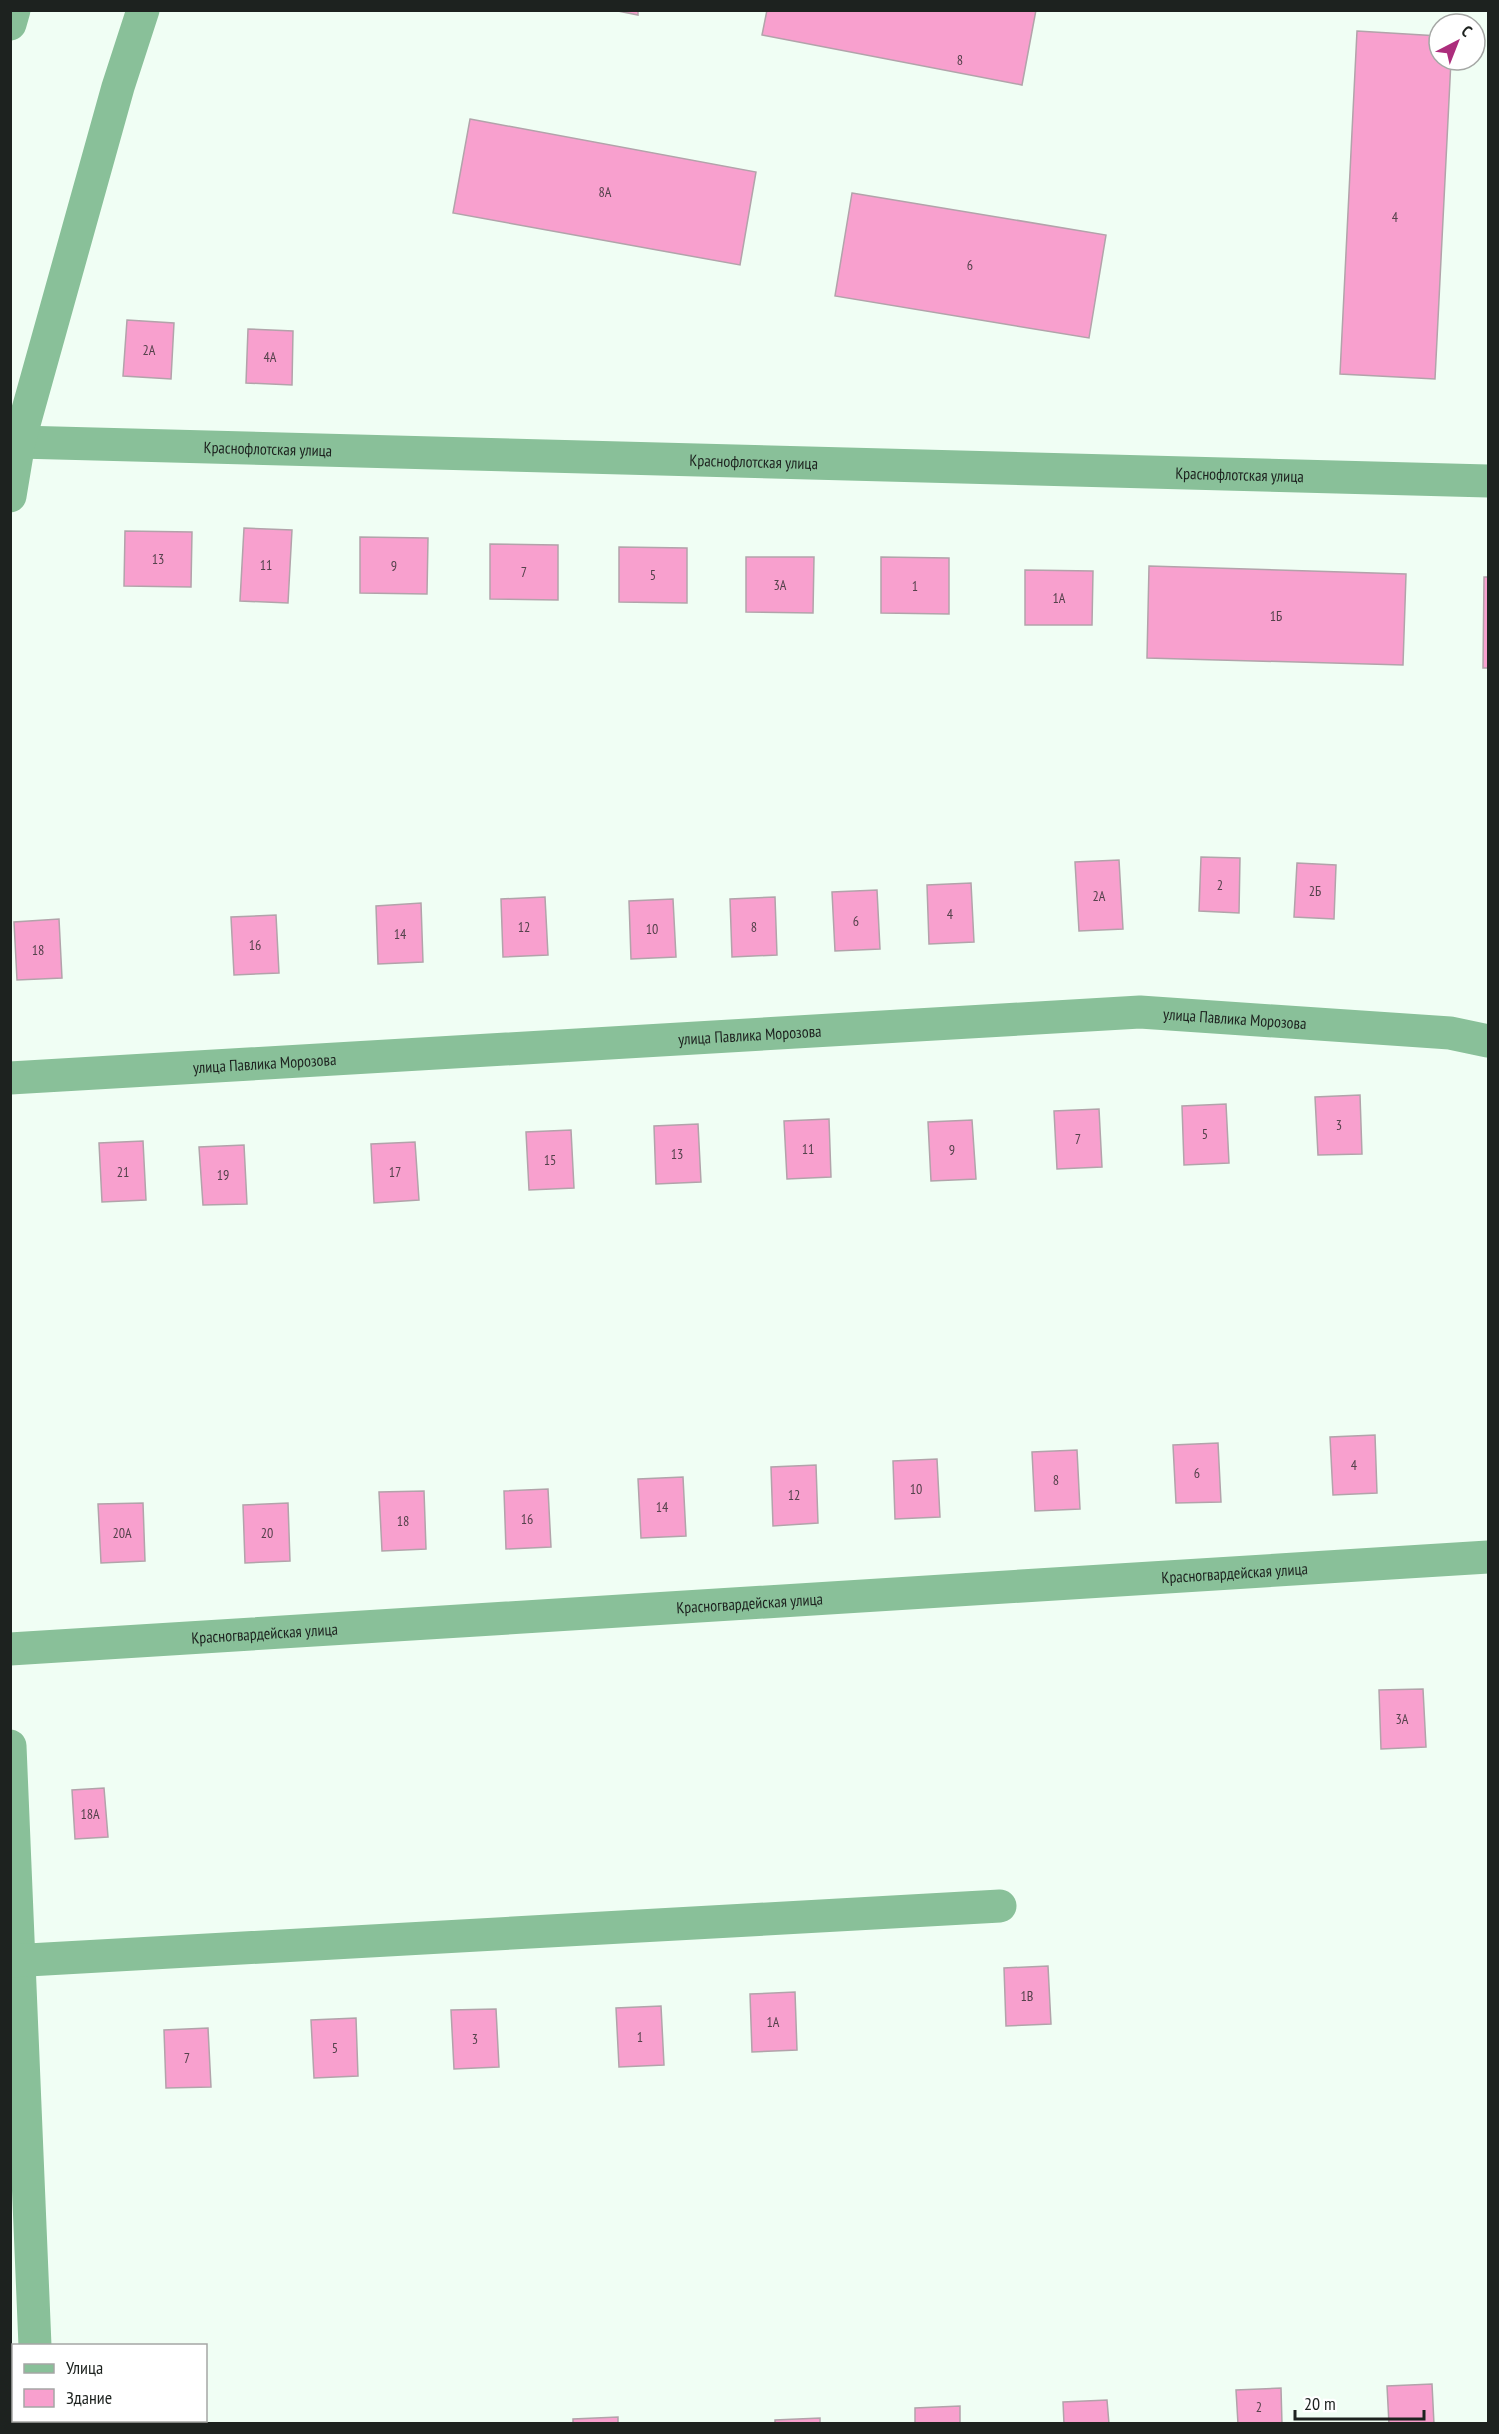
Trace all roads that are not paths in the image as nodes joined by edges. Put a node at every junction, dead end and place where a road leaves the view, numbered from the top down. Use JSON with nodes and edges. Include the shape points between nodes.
{"nodes":[{"id":1,"x":14,"y":10,"type":"edge"},
{"id":2,"x":143,"y":10,"type":"edge"},
{"id":3,"x":10,"y":24,"type":"edge"},
{"id":4,"x":19,"y":442,"type":"junction"},
{"id":5,"x":1488,"y":481,"type":"edge"},
{"id":6,"x":10,"y":496,"type":"edge"},
{"id":7,"x":1488,"y":1041,"type":"edge"},
{"id":8,"x":10,"y":1078,"type":"edge"},
{"id":9,"x":1488,"y":1557,"type":"edge"},
{"id":10,"x":10,"y":1649,"type":"edge"},
{"id":11,"x":10,"y":1746,"type":"edge"},
{"id":12,"x":1000,"y":1906,"type":"dead end"},
{"id":13,"x":15,"y":1961,"type":"edge"},
{"id":14,"x":34,"y":2344,"type":"edge"}],
"edges":[{"from":1,"to":3,"type":"street"},
{"from":2,"to":4,"type":"street"},
{"from":4,"to":5,"type":"street","name":"Краснофлотская улица"},
{"from":4,"to":6,"type":"street"},
{"from":7,"to":8,"type":"street","name":"улица Павлика Морозова","via":[[1450,1033],[1140,1012]]},
{"from":9,"to":10,"type":"street","name":"Красногвардейская улица"},
{"from":11,"to":13,"type":"street"},
{"from":12,"to":13,"type":"street"},
{"from":13,"to":14,"type":"street"}]}
